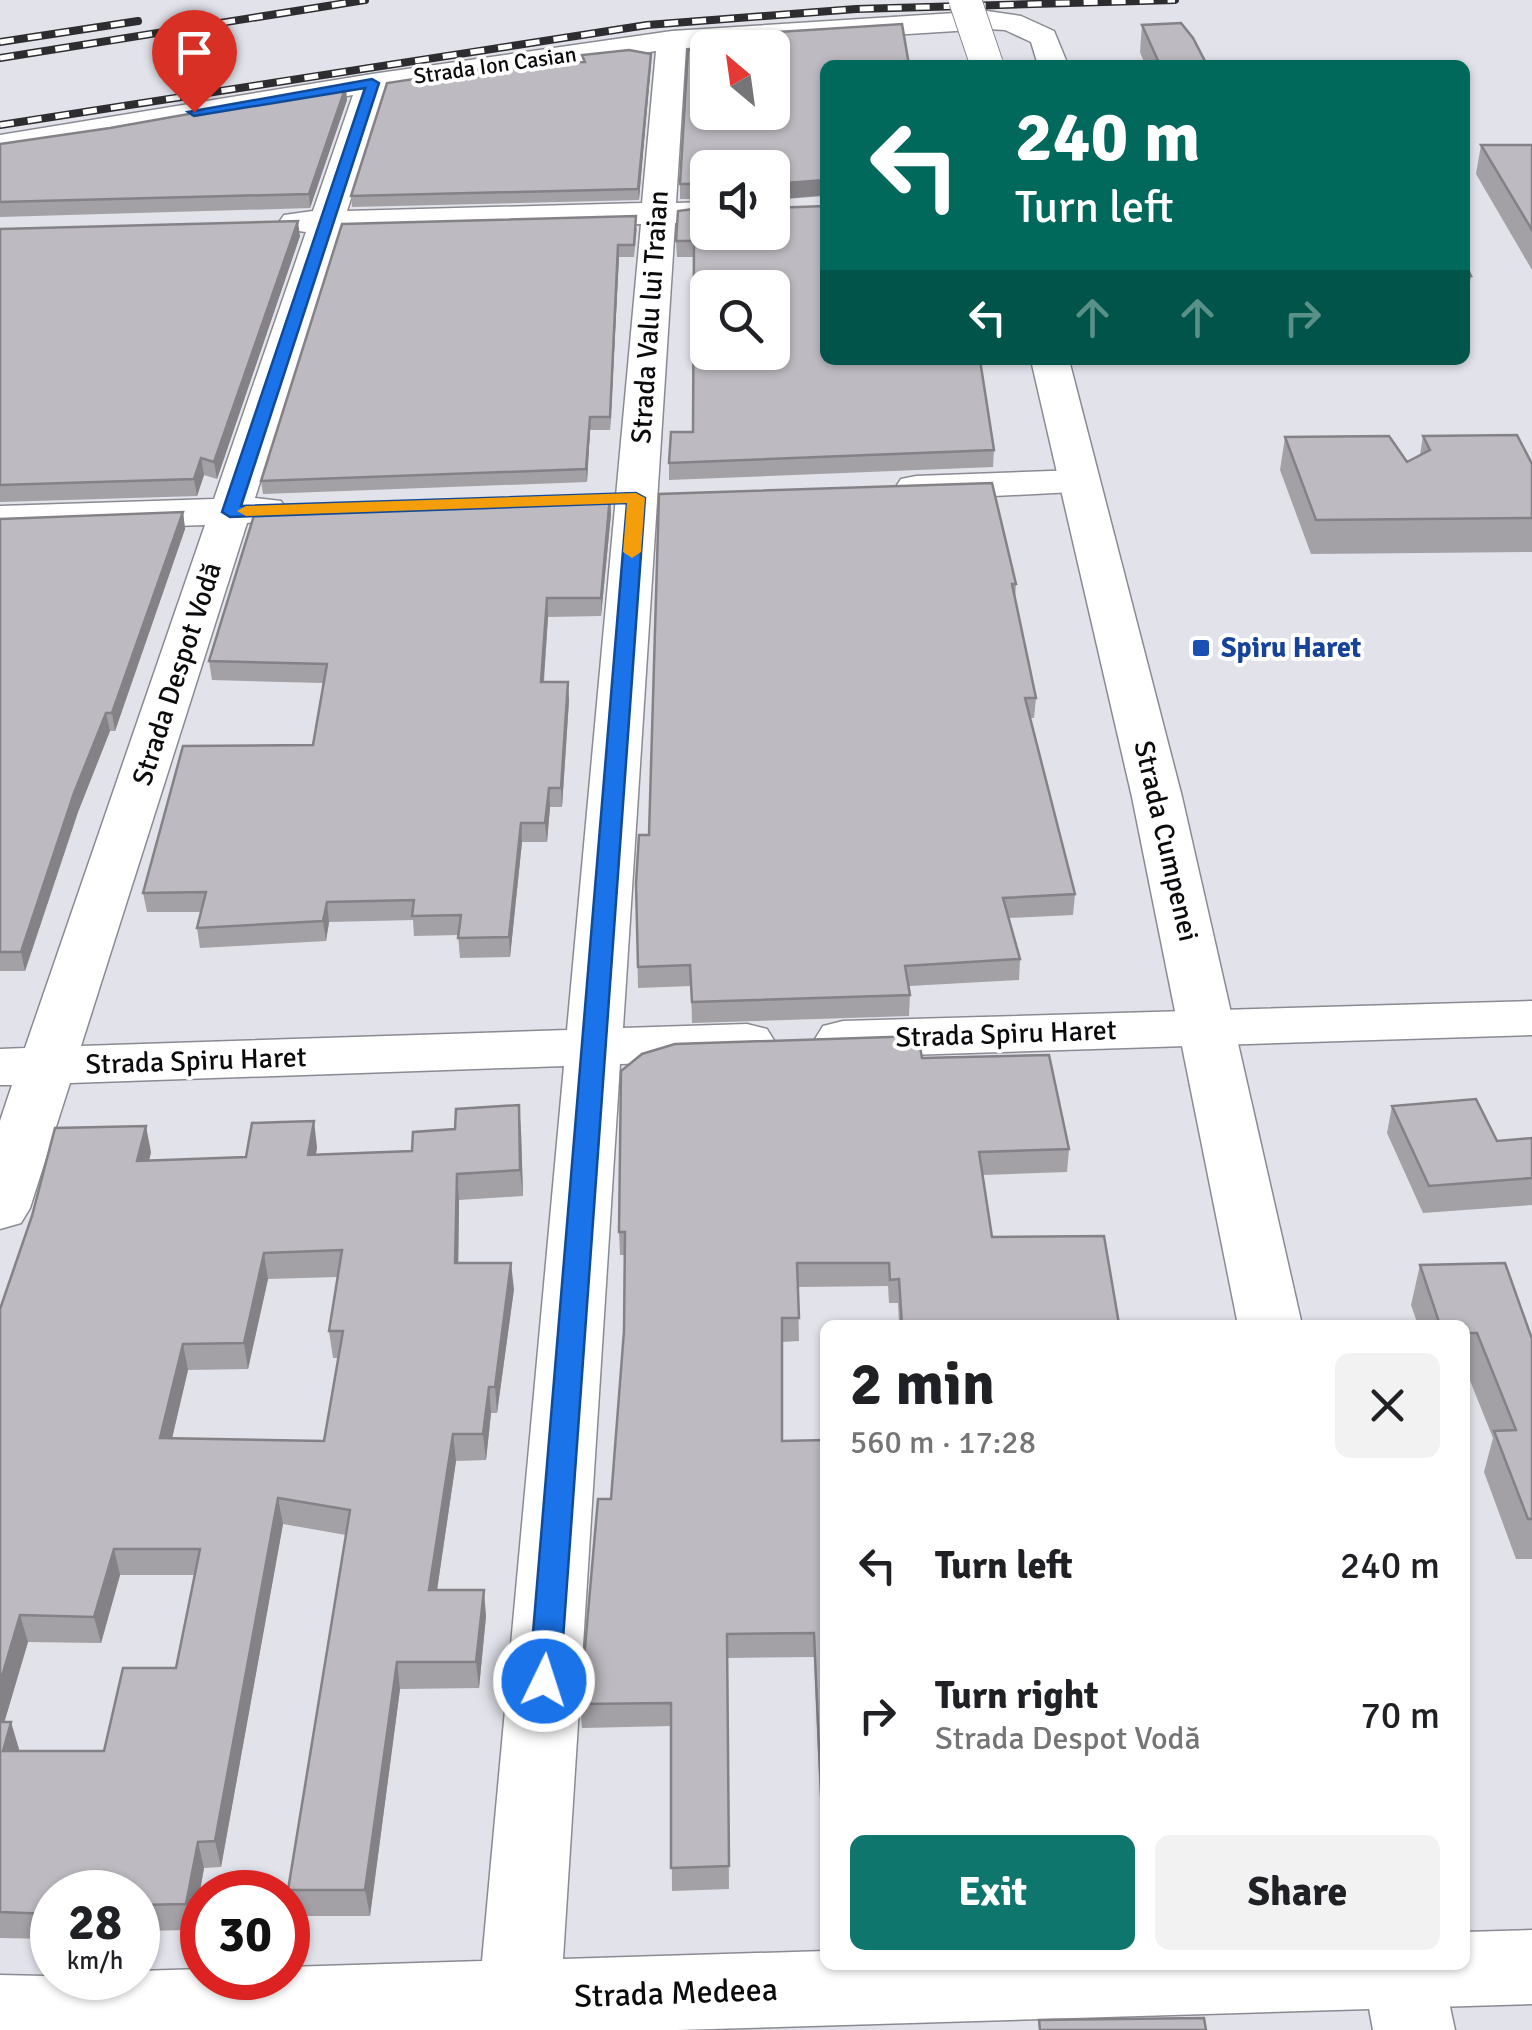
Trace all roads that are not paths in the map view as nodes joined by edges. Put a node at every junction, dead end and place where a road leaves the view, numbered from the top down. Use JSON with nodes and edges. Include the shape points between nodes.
{"nodes":[{"id":1,"x":964,"y":0,"type":"edge"},
{"id":2,"x":672,"y":40,"type":"junction"},
{"id":3,"x":985,"y":60,"type":"edge"},
{"id":4,"x":1052,"y":60,"type":"edge"},
{"id":5,"x":372,"y":83,"type":"junction"},
{"id":6,"x":52,"y":135,"type":"junction"},
{"id":7,"x":0,"y":145,"type":"edge"},
{"id":8,"x":26,"y":178,"type":"edge"},
{"id":9,"x":683,"y":213,"type":"edge"},
{"id":10,"x":327,"y":222,"type":"junction"},
{"id":11,"x":269,"y":223,"type":"edge"},
{"id":12,"x":1051,"y":365,"type":"edge"},
{"id":13,"x":1078,"y":482,"type":"junction"},
{"id":14,"x":886,"y":489,"type":"edge"},
{"id":15,"x":308,"y":509,"type":"edge"},
{"id":16,"x":230,"y":512,"type":"junction"},
{"id":17,"x":0,"y":519,"type":"edge"},
{"id":18,"x":1532,"y":1018,"type":"edge"},
{"id":19,"x":1208,"y":1028,"type":"junction"},
{"id":20,"x":594,"y":1047,"type":"junction"},
{"id":21,"x":24,"y":1066,"type":"edge"},
{"id":22,"x":0,"y":1208,"type":"edge"},
{"id":23,"x":1269,"y":1320,"type":"edge"},
{"id":24,"x":1532,"y":1967,"type":"edge"},
{"id":25,"x":1405,"y":1989,"type":"edge"},
{"id":26,"x":0,"y":2012,"type":"edge"},
{"id":27,"x":518,"y":2014,"type":"edge"}],
"edges":[{"from":1,"to":3,"type":"street","bridge":true},
{"from":2,"to":4,"type":"street","name":"Strada Ion Casian","via":[[936,37],[987,20],[1026,27],[1049,45]]},
{"from":2,"to":5,"type":"street","name":"Strada Ion Casian"},
{"from":2,"to":9,"type":"street","name":"Strada Valu lui Traian"},
{"from":5,"to":6,"type":"street","name":"Strada Ion Casian"},
{"from":5,"to":10,"type":"street","name":"Strada Despot Vodă"},
{"from":6,"to":7,"type":"street","name":"Strada Ion Casian"},
{"from":6,"to":8,"type":"street"},
{"from":9,"to":10,"type":"street"},
{"from":9,"to":20,"type":"street","name":"Strada Valu lui Traian","via":[[636,498]]},
{"from":10,"to":11,"type":"street"},
{"from":10,"to":16,"type":"street","name":"Strada Despot Vodă"},
{"from":12,"to":13,"type":"street","name":"Strada Cumpenei"},
{"from":13,"to":14,"type":"street"},
{"from":13,"to":19,"type":"street","name":"Strada Cumpenei"},
{"from":15,"to":16,"type":"street"},
{"from":16,"to":17,"type":"street"},
{"from":16,"to":21,"type":"street","name":"Strada Despot Vodă"},
{"from":18,"to":19,"type":"street","name":"Strada Spiru Haret"},
{"from":19,"to":20,"type":"street","name":"Strada Spiru Haret"},
{"from":19,"to":23,"type":"street","name":"Strada Cumpenei"},
{"from":20,"to":21,"type":"street","name":"Strada Spiru Haret"},
{"from":20,"to":27,"type":"street","name":"Strada Valu lui Traian"},
{"from":21,"to":22,"type":"street","name":"Strada Despot Vodă"},
{"from":24,"to":25,"type":"street","name":"Strada Medeea"},
{"from":25,"to":27,"type":"street","name":"Strada Medeea"},
{"from":26,"to":27,"type":"street","name":"Strada Medeea"}]}
